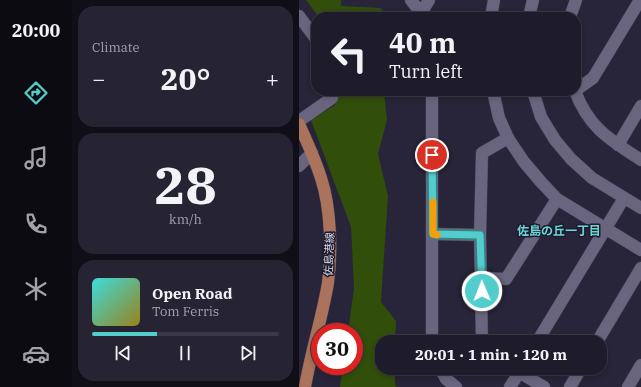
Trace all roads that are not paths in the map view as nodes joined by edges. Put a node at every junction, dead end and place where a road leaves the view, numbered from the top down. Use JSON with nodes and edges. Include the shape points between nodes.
{"nodes":[{"id":1,"x":411,"y":0,"type":"edge"},
{"id":2,"x":429,"y":0,"type":"edge"},
{"id":3,"x":495,"y":0,"type":"edge"},
{"id":4,"x":533,"y":0,"type":"edge"},
{"id":5,"x":576,"y":0,"type":"edge"},
{"id":6,"x":640,"y":0,"type":"edge"},
{"id":7,"x":419,"y":12,"type":"edge"},
{"id":8,"x":423,"y":12,"type":"edge"},
{"id":9,"x":492,"y":12,"type":"edge"},
{"id":10,"x":530,"y":12,"type":"edge"},
{"id":11,"x":572,"y":12,"type":"edge"},
{"id":12,"x":299,"y":16,"type":"edge"},
{"id":13,"x":311,"y":33,"type":"edge"},
{"id":14,"x":581,"y":86,"type":"edge"},
{"id":15,"x":331,"y":96,"type":"edge"},
{"id":16,"x":432,"y":96,"type":"edge"},
{"id":17,"x":494,"y":96,"type":"edge"},
{"id":18,"x":534,"y":96,"type":"edge"},
{"id":19,"x":577,"y":96,"type":"edge"},
{"id":20,"x":641,"y":106,"type":"edge"},
{"id":21,"x":299,"y":121,"type":"edge"},
{"id":22,"x":299,"y":124,"type":"edge"},
{"id":23,"x":508,"y":138,"type":"junction"},
{"id":24,"x":618,"y":145,"type":"junction"},
{"id":25,"x":312,"y":153,"type":"junction"},
{"id":26,"x":641,"y":160,"type":"edge"},
{"id":27,"x":299,"y":166,"type":"edge"},
{"id":28,"x":624,"y":198,"type":"junction"},
{"id":29,"x":557,"y":199,"type":"junction"},
{"id":30,"x":641,"y":208,"type":"edge"},
{"id":31,"x":605,"y":228,"type":"junction"},
{"id":32,"x":433,"y":234,"type":"junction"},
{"id":33,"x":480,"y":235,"type":"junction"},
{"id":34,"x":641,"y":250,"type":"edge"},
{"id":35,"x":641,"y":268,"type":"edge"},
{"id":36,"x":482,"y":278,"type":"junction"},
{"id":37,"x":432,"y":335,"type":"edge"},
{"id":38,"x":482,"y":335,"type":"edge"},
{"id":39,"x":541,"y":335,"type":"edge"},
{"id":40,"x":601,"y":335,"type":"edge"},
{"id":41,"x":641,"y":365,"type":"edge"},
{"id":42,"x":444,"y":375,"type":"edge"},
{"id":43,"x":515,"y":375,"type":"edge"},
{"id":44,"x":527,"y":375,"type":"edge"},
{"id":45,"x":577,"y":375,"type":"edge"},
{"id":46,"x":303,"y":379,"type":"edge"},
{"id":47,"x":456,"y":387,"type":"edge"},
{"id":48,"x":510,"y":387,"type":"edge"},
{"id":49,"x":544,"y":387,"type":"edge"},
{"id":50,"x":570,"y":387,"type":"edge"},
{"id":51,"x":628,"y":387,"type":"edge"}],
"edges":[{"from":1,"to":7,"type":"street"},
{"from":2,"to":8,"type":"street"},
{"from":3,"to":9,"type":"street"},
{"from":4,"to":10,"type":"street"},
{"from":5,"to":11,"type":"street"},
{"from":6,"to":14,"type":"street","via":[[593,78]]},
{"from":12,"to":13,"type":"street"},
{"from":15,"to":21,"type":"street"},
{"from":16,"to":32,"type":"street"},
{"from":17,"to":23,"type":"street","via":[[499,118]]},
{"from":18,"to":28,"type":"street","via":[[541,118],[571,159],[592,178]]},
{"from":19,"to":24,"type":"street","via":[[590,120],[602,134]]},
{"from":20,"to":24,"type":"street"},
{"from":22,"to":25,"type":"main road","name":"佐島港線"},
{"from":23,"to":29,"type":"street","via":[[524,162]]},
{"from":23,"to":33,"type":"street","via":[[482,154]]},
{"from":24,"to":26,"type":"street"},
{"from":25,"to":27,"type":"street"},
{"from":25,"to":46,"type":"main road","name":"佐島港線","via":[[325,200],[330,249],[328,283]]},
{"from":28,"to":30,"type":"street"},
{"from":28,"to":31,"type":"street"},
{"from":29,"to":31,"type":"street"},
{"from":29,"to":36,"type":"street","via":[[506,279]]},
{"from":31,"to":34,"type":"street"},
{"from":31,"to":39,"type":"street"},
{"from":32,"to":33,"type":"street"},
{"from":32,"to":37,"type":"street"},
{"from":33,"to":36,"type":"street"},
{"from":35,"to":40,"type":"street"},
{"from":36,"to":38,"type":"street"},
{"from":41,"to":51,"type":"street"},
{"from":42,"to":47,"type":"street"},
{"from":43,"to":48,"type":"street"},
{"from":44,"to":49,"type":"street"},
{"from":45,"to":50,"type":"street"}]}
